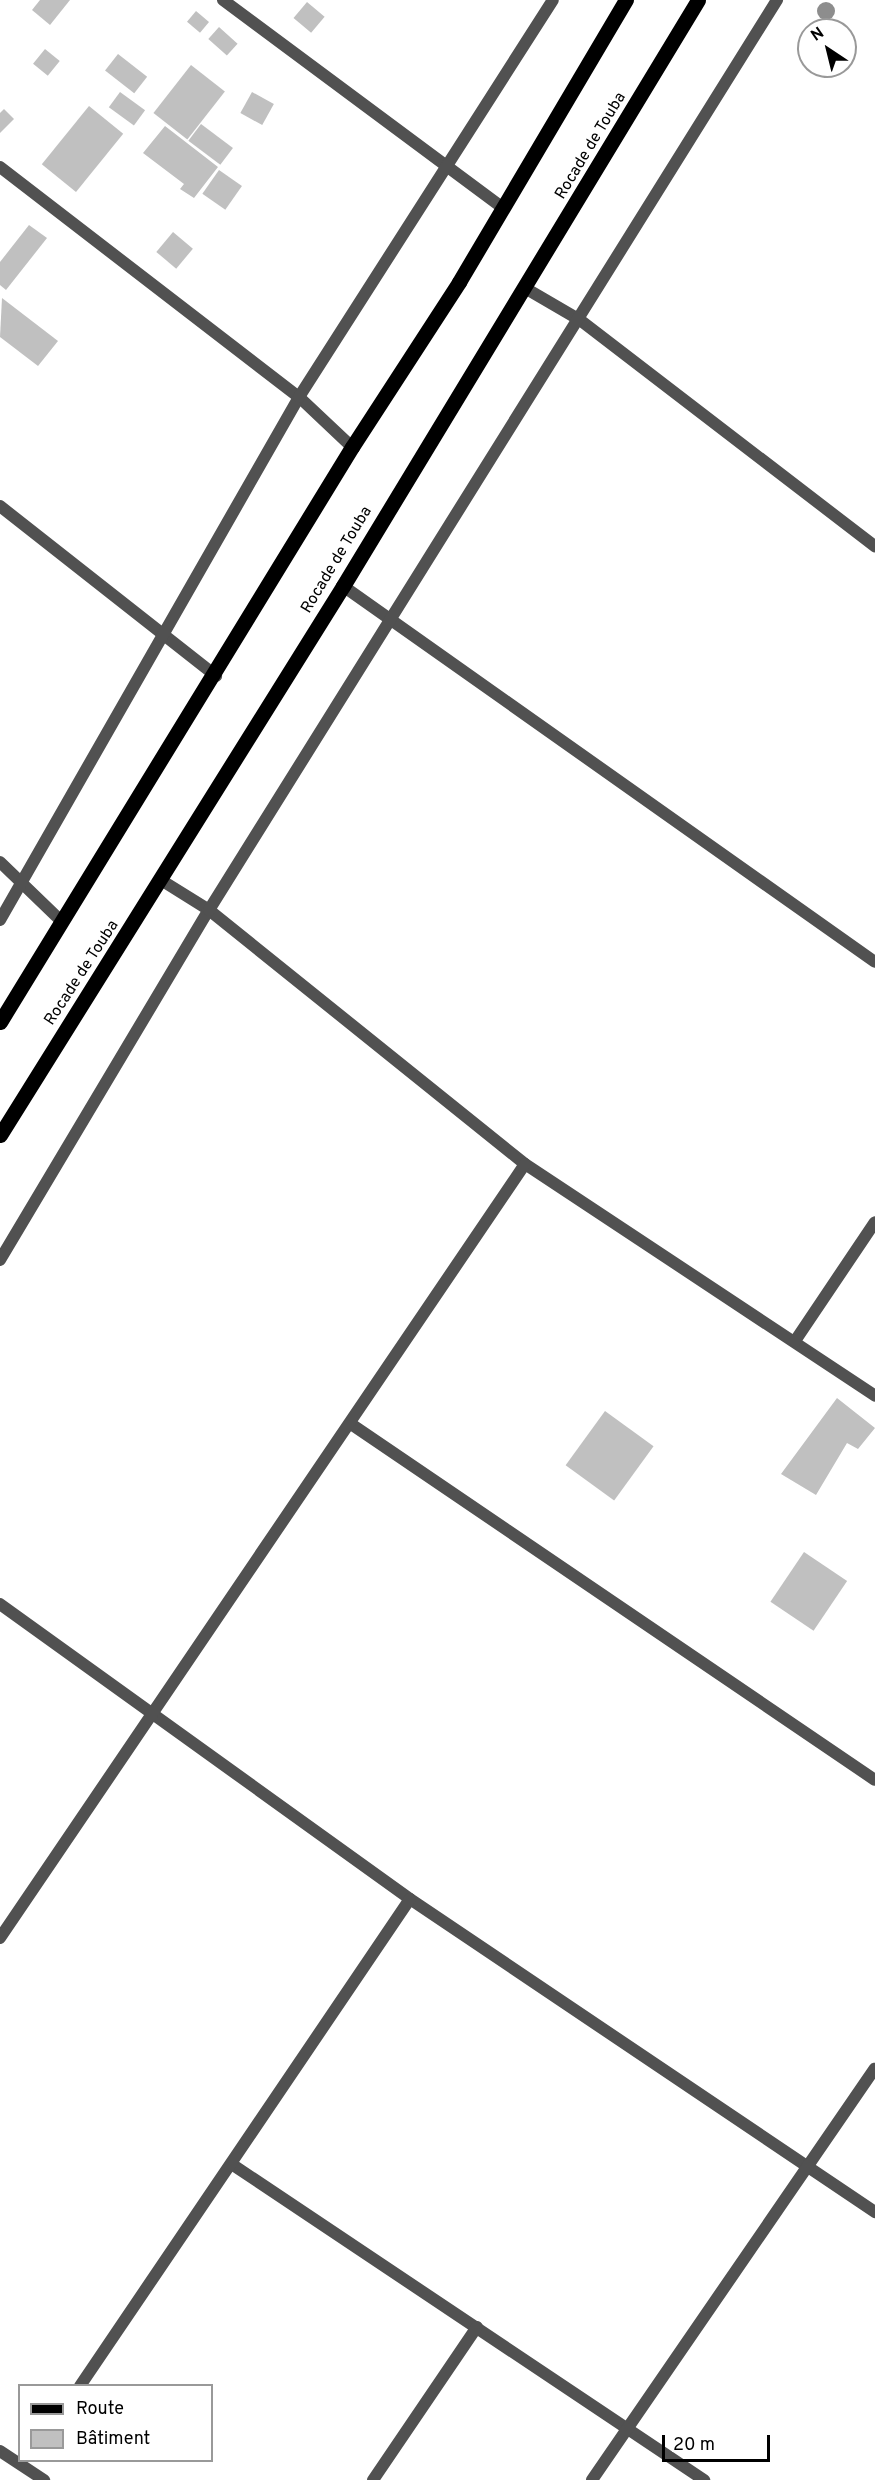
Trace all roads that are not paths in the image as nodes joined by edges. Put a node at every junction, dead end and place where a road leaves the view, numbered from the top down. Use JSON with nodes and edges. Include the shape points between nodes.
{"nodes":[{"id":1,"x":222,"y":0,"type":"edge"},
{"id":2,"x":553,"y":0,"type":"edge"},
{"id":3,"x":626,"y":0,"type":"edge"},
{"id":4,"x":698,"y":0,"type":"edge"},
{"id":5,"x":777,"y":0,"type":"edge"},
{"id":6,"x":0,"y":167,"type":"edge"},
{"id":7,"x":450,"y":168,"type":"junction"},
{"id":8,"x":503,"y":208,"type":"junction"},
{"id":9,"x":525,"y":288,"type":"junction"},
{"id":10,"x":580,"y":320,"type":"junction"},
{"id":11,"x":299,"y":397,"type":"junction"},
{"id":12,"x":352,"y":447,"type":"junction"},
{"id":13,"x":0,"y":506,"type":"edge"},
{"id":14,"x":875,"y":546,"type":"edge"},
{"id":15,"x":344,"y":586,"type":"junction"},
{"id":16,"x":394,"y":617,"type":"junction"},
{"id":17,"x":163,"y":632,"type":"junction"},
{"id":18,"x":216,"y":676,"type":"junction"},
{"id":19,"x":0,"y":862,"type":"edge"},
{"id":20,"x":24,"y":880,"type":"junction"},
{"id":21,"x":161,"y":880,"type":"junction"},
{"id":22,"x":209,"y":910,"type":"junction"},
{"id":23,"x":0,"y":920,"type":"edge"},
{"id":24,"x":61,"y":921,"type":"junction"},
{"id":25,"x":875,"y":962,"type":"edge"},
{"id":26,"x":0,"y":1022,"type":"edge"},
{"id":27,"x":0,"y":1135,"type":"edge"},
{"id":28,"x":525,"y":1164,"type":"junction"},
{"id":29,"x":875,"y":1222,"type":"edge"},
{"id":30,"x":0,"y":1260,"type":"edge"},
{"id":31,"x":795,"y":1341,"type":"junction"},
{"id":32,"x":875,"y":1396,"type":"edge"},
{"id":33,"x":351,"y":1424,"type":"junction"},
{"id":34,"x":0,"y":1604,"type":"edge"},
{"id":35,"x":153,"y":1717,"type":"junction"},
{"id":36,"x":875,"y":1780,"type":"edge"},
{"id":37,"x":410,"y":1899,"type":"junction"},
{"id":38,"x":0,"y":1938,"type":"edge"},
{"id":39,"x":875,"y":2069,"type":"edge"},
{"id":40,"x":233,"y":2165,"type":"junction"},
{"id":41,"x":806,"y":2167,"type":"junction"},
{"id":42,"x":875,"y":2212,"type":"edge"},
{"id":43,"x":477,"y":2327,"type":"junction"},
{"id":44,"x":81,"y":2384,"type":"edge"},
{"id":45,"x":627,"y":2430,"type":"junction"},
{"id":46,"x":0,"y":2451,"type":"edge"},
{"id":47,"x":18,"y":2460,"type":"edge"},
{"id":48,"x":26,"y":2464,"type":"edge"},
{"id":49,"x":44,"y":2480,"type":"edge"},
{"id":50,"x":373,"y":2480,"type":"edge"},
{"id":51,"x":592,"y":2480,"type":"edge"},
{"id":52,"x":704,"y":2480,"type":"edge"}],
"edges":[{"from":1,"to":7,"type":"street"},
{"from":2,"to":7,"type":"street"},
{"from":3,"to":8,"type":"main road"},
{"from":4,"to":9,"type":"main road","name":"Rocade de Touba"},
{"from":5,"to":10,"type":"street"},
{"from":6,"to":11,"type":"street"},
{"from":7,"to":8,"type":"street"},
{"from":7,"to":11,"type":"street"},
{"from":8,"to":12,"type":"main road"},
{"from":9,"to":10,"type":"street"},
{"from":9,"to":15,"type":"main road","name":"Rocade de Touba"},
{"from":10,"to":14,"type":"street"},
{"from":10,"to":16,"type":"street"},
{"from":11,"to":12,"type":"street"},
{"from":11,"to":17,"type":"street"},
{"from":12,"to":18,"type":"main road"},
{"from":13,"to":17,"type":"street"},
{"from":15,"to":16,"type":"street"},
{"from":15,"to":21,"type":"main road","name":"Rocade de Touba"},
{"from":16,"to":22,"type":"street"},
{"from":16,"to":25,"type":"street"},
{"from":17,"to":18,"type":"street"},
{"from":17,"to":20,"type":"street"},
{"from":18,"to":24,"type":"main road"},
{"from":19,"to":20,"type":"street"},
{"from":20,"to":23,"type":"street"},
{"from":20,"to":24,"type":"street"},
{"from":21,"to":22,"type":"street"},
{"from":21,"to":27,"type":"main road","name":"Rocade de Touba"},
{"from":22,"to":28,"type":"street"},
{"from":22,"to":30,"type":"street"},
{"from":24,"to":26,"type":"main road"},
{"from":28,"to":31,"type":"street"},
{"from":28,"to":33,"type":"street"},
{"from":29,"to":31,"type":"street"},
{"from":31,"to":32,"type":"street"},
{"from":33,"to":35,"type":"street"},
{"from":33,"to":36,"type":"street"},
{"from":34,"to":35,"type":"street"},
{"from":35,"to":37,"type":"street"},
{"from":35,"to":38,"type":"street"},
{"from":37,"to":40,"type":"street"},
{"from":37,"to":41,"type":"street"},
{"from":39,"to":41,"type":"street"},
{"from":40,"to":43,"type":"street"},
{"from":40,"to":44,"type":"street"},
{"from":41,"to":42,"type":"street"},
{"from":41,"to":45,"type":"street"},
{"from":43,"to":45,"type":"street"},
{"from":43,"to":50,"type":"street"},
{"from":45,"to":51,"type":"street"},
{"from":45,"to":52,"type":"street"},
{"from":46,"to":47,"type":"street"},
{"from":48,"to":49,"type":"street"}]}
